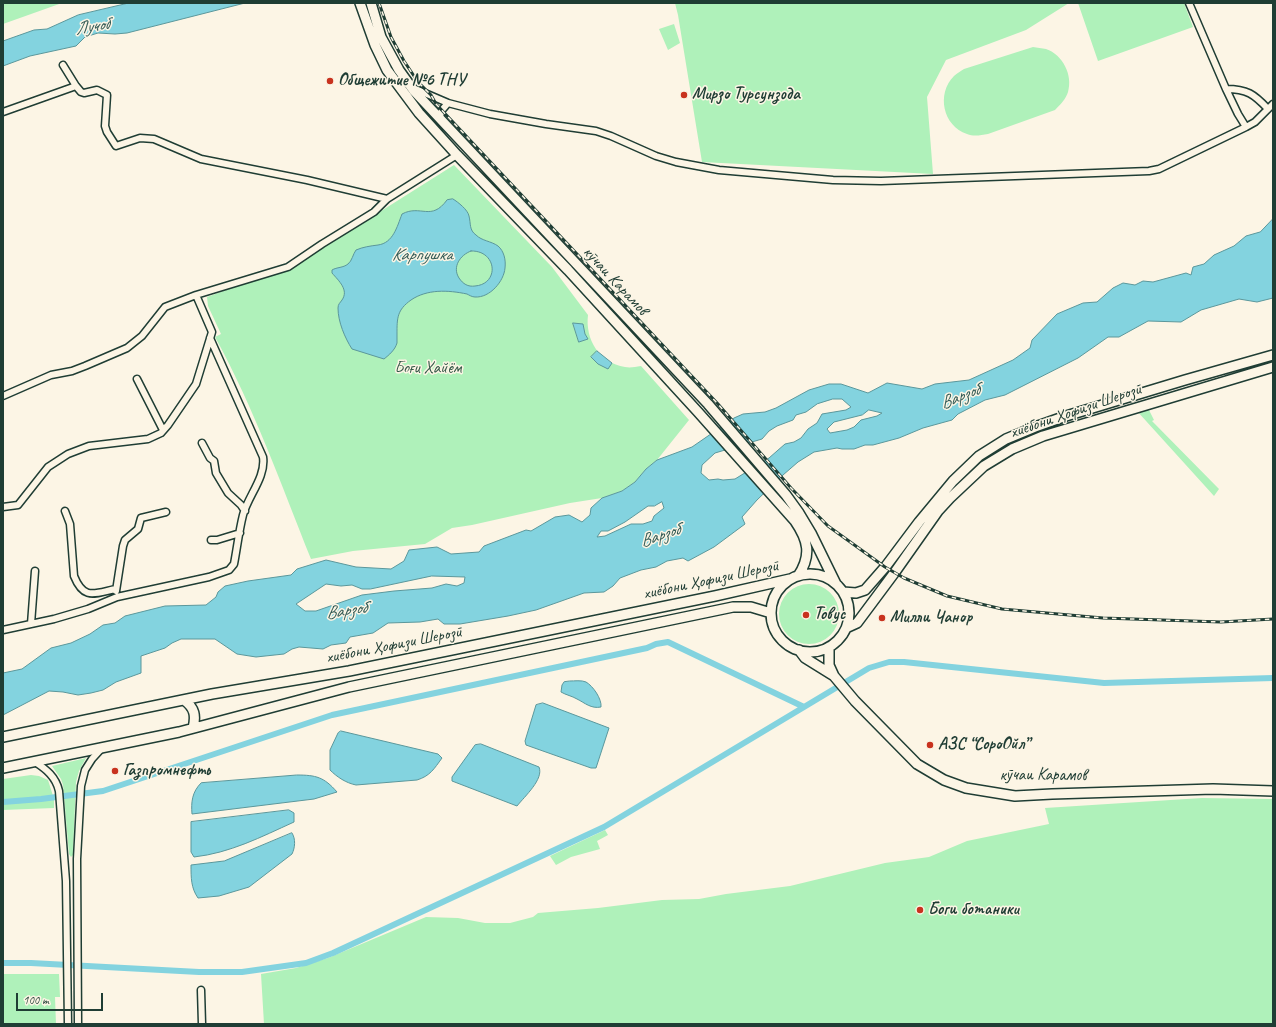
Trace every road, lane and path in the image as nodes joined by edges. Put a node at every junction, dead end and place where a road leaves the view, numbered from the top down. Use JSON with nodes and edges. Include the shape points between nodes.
{"nodes":[{"id":1,"x":360,"y":3,"type":"edge"},
{"id":2,"x":371,"y":3,"type":"edge"},
{"id":3,"x":1189,"y":3,"type":"edge"},
{"id":4,"x":63,"y":65,"type":"dead end"},
{"id":5,"x":76,"y":86,"type":"junction"},
{"id":6,"x":411,"y":88,"type":"junction"},
{"id":7,"x":1226,"y":89,"type":"junction"},
{"id":8,"x":448,"y":103,"type":"junction"},
{"id":9,"x":1271,"y":106,"type":"edge"},
{"id":10,"x":3,"y":112,"type":"edge"},
{"id":11,"x":439,"y":119,"type":"junction"},
{"id":12,"x":1246,"y":127,"type":"junction"},
{"id":13,"x":457,"y":155,"type":"junction"},
{"id":14,"x":507,"y":190,"type":"junction"},
{"id":15,"x":498,"y":198,"type":"junction"},
{"id":16,"x":387,"y":199,"type":"junction"},
{"id":17,"x":196,"y":295,"type":"junction"},
{"id":18,"x":210,"y":338,"type":"junction"},
{"id":19,"x":1273,"y":356,"type":"edge"},
{"id":20,"x":1273,"y":367,"type":"edge"},
{"id":21,"x":137,"y":379,"type":"dead end"},
{"id":22,"x":3,"y":396,"type":"edge"},
{"id":23,"x":1066,"y":416,"type":"junction"},
{"id":24,"x":1069,"y":428,"type":"junction"},
{"id":25,"x":164,"y":430,"type":"junction"},
{"id":26,"x":202,"y":443,"type":"dead end"},
{"id":27,"x":3,"y":507,"type":"edge"},
{"id":28,"x":65,"y":511,"type":"dead end"},
{"id":29,"x":245,"y":511,"type":"junction"},
{"id":30,"x":166,"y":512,"type":"dead end"},
{"id":31,"x":240,"y":533,"type":"junction"},
{"id":32,"x":211,"y":540,"type":"dead end"},
{"id":33,"x":35,"y":571,"type":"dead end"},
{"id":34,"x":794,"y":577,"type":"junction"},
{"id":35,"x":836,"y":584,"type":"junction"},
{"id":36,"x":116,"y":588,"type":"junction"},
{"id":37,"x":843,"y":592,"type":"junction"},
{"id":38,"x":117,"y":597,"type":"junction"},
{"id":39,"x":771,"y":613,"type":"junction"},
{"id":40,"x":31,"y":624,"type":"junction"},
{"id":41,"x":846,"y":628,"type":"junction"},
{"id":42,"x":3,"y":630,"type":"edge"},
{"id":43,"x":829,"y":647,"type":"junction"},
{"id":44,"x":799,"y":650,"type":"junction"},
{"id":45,"x":834,"y":676,"type":"junction"},
{"id":46,"x":184,"y":700,"type":"junction"},
{"id":47,"x":193,"y":728,"type":"junction"},
{"id":48,"x":3,"y":737,"type":"edge"},
{"id":49,"x":102,"y":748,"type":"junction"},
{"id":50,"x":35,"y":762,"type":"junction"},
{"id":51,"x":3,"y":768,"type":"edge"},
{"id":52,"x":1273,"y":791,"type":"edge"},
{"id":53,"x":77,"y":859,"type":"junction"},
{"id":54,"x":65,"y":860,"type":"junction"},
{"id":55,"x":201,"y":990,"type":"dead end"},
{"id":56,"x":68,"y":1024,"type":"edge"},
{"id":57,"x":78,"y":1024,"type":"edge"},
{"id":58,"x":202,"y":1024,"type":"edge"}],
"edges":[{"from":1,"to":13,"type":"main road","name":"кӯчаи Карамов","via":[[387,70],[418,113]]},
{"from":2,"to":6,"type":"main road","name":"кӯчаи Карамов","via":[[381,37]]},
{"from":3,"to":7,"type":"street"},
{"from":4,"to":5,"type":"street"},
{"from":5,"to":10,"type":"street"},
{"from":5,"to":16,"type":"street","via":[[84,93],[97,90],[107,95],[105,126],[116,146],[140,138],[154,139],[201,159]]},
{"from":6,"to":8,"type":"street"},
{"from":6,"to":11,"type":"main road","name":"кӯчаи Карамов"},
{"from":7,"to":9,"type":"street","via":[[1240,89]]},
{"from":7,"to":12,"type":"street"},
{"from":8,"to":11,"type":"street"},
{"from":8,"to":12,"type":"street","via":[[490,114],[596,131],[676,162],[719,170],[833,180],[904,181],[1149,171],[1159,169]]},
{"from":9,"to":12,"type":"street"},
{"from":11,"to":14,"type":"main road","name":"кӯчаи Карамов"},
{"from":13,"to":15,"type":"main road","name":"кӯчаи Карамов"},
{"from":13,"to":16,"type":"street"},
{"from":14,"to":15,"type":"main road"},
{"from":14,"to":35,"type":"main road","name":"кӯчаи Карамов","via":[[708,404],[786,495],[811,533]]},
{"from":15,"to":34,"type":"main road","name":"кӯчаи Карамов","via":[[568,270],[795,521],[807,542],[807,550],[805,564]]},
{"from":16,"to":17,"type":"street","via":[[374,212],[288,267]]},
{"from":17,"to":18,"type":"street","via":[[212,332]]},
{"from":17,"to":22,"type":"street","via":[[165,307],[142,336],[127,348],[72,371],[51,375]]},
{"from":18,"to":25,"type":"street","via":[[196,384]]},
{"from":18,"to":29,"type":"street","via":[[263,457],[261,473]]},
{"from":19,"to":23,"type":"main road","name":"хиёбони Ҳофизи Шерозӣ"},
{"from":20,"to":24,"type":"main road","name":"хиёбони Ҳофизи Шерозӣ"},
{"from":21,"to":25,"type":"street"},
{"from":23,"to":24,"type":"main road"},
{"from":23,"to":37,"type":"main road","name":"хиёбони Ҳофизи Шерозӣ","via":[[1035,426],[979,456],[953,481],[866,590],[856,593]]},
{"from":24,"to":41,"type":"main road","name":"хиёбони Ҳофизи Шерозӣ","via":[[1012,449],[984,466],[938,511],[857,623]]},
{"from":25,"to":27,"type":"street","via":[[148,439],[89,446],[68,454],[48,467],[18,506]]},
{"from":26,"to":29,"type":"street","via":[[214,461],[216,473],[228,493]]},
{"from":28,"to":36,"type":"street","via":[[70,524],[76,581],[80,587],[92,594]]},
{"from":29,"to":31,"type":"street"},
{"from":30,"to":36,"type":"street","via":[[141,518],[138,529],[125,540]]},
{"from":31,"to":32,"type":"street"},
{"from":31,"to":38,"type":"street","via":[[234,564],[229,570],[198,580]]},
{"from":33,"to":40,"type":"street"},
{"from":34,"to":35,"type":"main road","name":"хиёбони Ҳофизи Шерозӣ","via":[[811,574],[824,577]]},
{"from":34,"to":39,"type":"main road","name":"хиёбони Ҳофизи Шерозӣ","via":[[782,585],[776,594]]},
{"from":34,"to":46,"type":"main road","name":"хиёбони Ҳофизи Шерозӣ","via":[[714,596],[349,671]]},
{"from":35,"to":37,"type":"main road","name":"хиёбони Ҳофизи Шерозӣ"},
{"from":36,"to":38,"type":"street"},
{"from":37,"to":41,"type":"main road","name":"хиёбони Ҳофизи Шерозӣ","via":[[849,614]]},
{"from":38,"to":40,"type":"street","via":[[88,609]]},
{"from":39,"to":44,"type":"main road","via":[[772,623],[779,636]]},
{"from":39,"to":47,"type":"main road","name":"хиёбони Ҳофизи Шерозӣ","via":[[751,607],[733,607],[349,687]]},
{"from":40,"to":42,"type":"street"},
{"from":41,"to":43,"type":"main road","name":"хиёбони Ҳофизи Шерозӣ","via":[[839,639]]},
{"from":43,"to":44,"type":"main road","via":[[820,651]]},
{"from":43,"to":45,"type":"main road","name":"кӯчаи Карамов","via":[[829,665]]},
{"from":44,"to":45,"type":"main road","name":"кӯчаи Карамов","via":[[805,658]]},
{"from":45,"to":52,"type":"main road","name":"кӯчаи Карамов","via":[[917,764],[944,780],[966,788],[1015,796],[1213,788]]},
{"from":46,"to":47,"type":"main road","via":[[192,706],[194,712]]},
{"from":46,"to":48,"type":"main road","name":"хиёбони Ҳофизи Шерозӣ"},
{"from":47,"to":49,"type":"main road","name":"хиёбони Ҳофизи Шерозӣ"},
{"from":49,"to":50,"type":"main road","name":"хиёбони Ҳофизи Шерозӣ"},
{"from":49,"to":53,"type":"street","via":[[88,765],[81,782]]},
{"from":50,"to":51,"type":"main road","name":"хиёбони Ҳофизи Шерозӣ"},
{"from":50,"to":54,"type":"street","via":[[50,774],[58,787]]},
{"from":53,"to":54,"type":"street"},
{"from":53,"to":57,"type":"street"},
{"from":54,"to":56,"type":"street"},
{"from":55,"to":58,"type":"street"}]}
